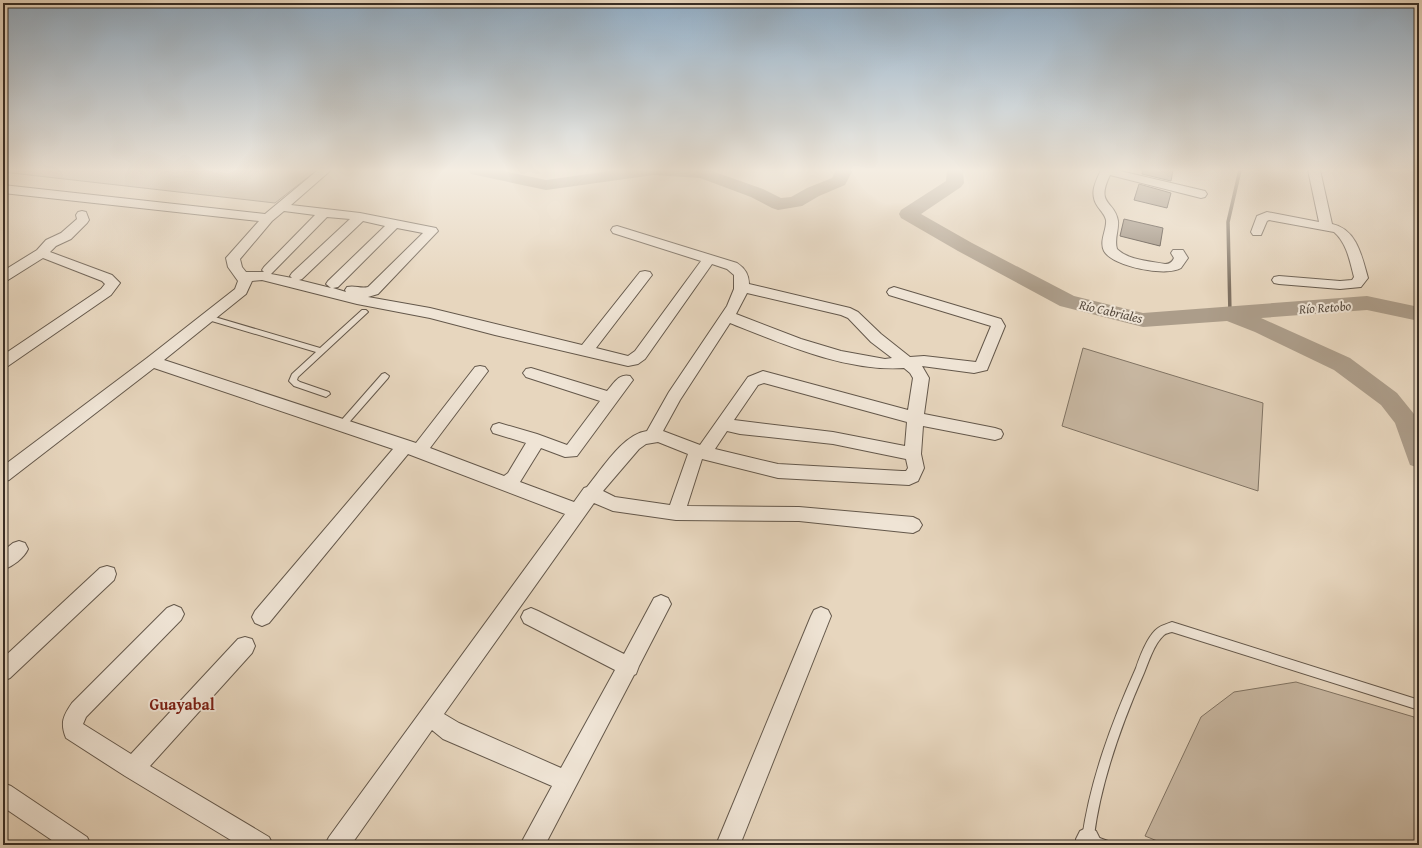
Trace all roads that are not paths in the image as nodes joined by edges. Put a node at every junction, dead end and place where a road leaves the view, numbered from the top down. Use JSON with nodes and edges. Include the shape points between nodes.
{"nodes":[{"id":1,"x":75,"y":210,"type":"edge"},
{"id":2,"x":179,"y":210,"type":"edge"},
{"id":3,"x":278,"y":210,"type":"edge"},
{"id":4,"x":304,"y":210,"type":"edge"},
{"id":5,"x":1106,"y":210,"type":"edge"},
{"id":6,"x":1322,"y":210,"type":"edge"},
{"id":7,"x":86,"y":211,"type":"junction"},
{"id":8,"x":325,"y":212,"type":"junction"},
{"id":9,"x":360,"y":217,"type":"junction"},
{"id":10,"x":264,"y":221,"type":"junction"},
{"id":11,"x":395,"y":223,"type":"junction"},
{"id":12,"x":1326,"y":226,"type":"junction"},
{"id":13,"x":617,"y":230,"type":"dead end"},
{"id":14,"x":1257,"y":232,"type":"dead end"},
{"id":15,"x":46,"y":248,"type":"junction"},
{"id":16,"x":1178,"y":253,"type":"dead end"},
{"id":17,"x":708,"y":259,"type":"junction"},
{"id":18,"x":645,"y":275,"type":"dead end"},
{"id":19,"x":296,"y":276,"type":"junction"},
{"id":20,"x":3,"y":277,"type":"edge"},
{"id":21,"x":242,"y":277,"type":"junction"},
{"id":22,"x":1279,"y":280,"type":"dead end"},
{"id":23,"x":333,"y":284,"type":"junction"},
{"id":24,"x":741,"y":287,"type":"junction"},
{"id":25,"x":894,"y":292,"type":"dead end"},
{"id":26,"x":364,"y":312,"type":"dead end"},
{"id":27,"x":726,"y":316,"type":"junction"},
{"id":28,"x":208,"y":317,"type":"junction"},
{"id":29,"x":321,"y":351,"type":"junction"},
{"id":30,"x":586,"y":351,"type":"junction"},
{"id":31,"x":3,"y":362,"type":"edge"},
{"id":32,"x":152,"y":362,"type":"junction"},
{"id":33,"x":908,"y":362,"type":"junction"},
{"id":34,"x":480,"y":371,"type":"dead end"},
{"id":35,"x":531,"y":373,"type":"dead end"},
{"id":36,"x":385,"y":376,"type":"dead end"},
{"id":37,"x":625,"y":380,"type":"dead end"},
{"id":38,"x":326,"y":394,"type":"dead end"},
{"id":39,"x":610,"y":398,"type":"junction"},
{"id":40,"x":915,"y":418,"type":"junction"},
{"id":41,"x":724,"y":424,"type":"junction"},
{"id":42,"x":342,"y":425,"type":"junction"},
{"id":43,"x":499,"y":429,"type":"dead end"},
{"id":44,"x":995,"y":434,"type":"dead end"},
{"id":45,"x":653,"y":436,"type":"junction"},
{"id":46,"x":538,"y":440,"type":"junction"},
{"id":47,"x":412,"y":449,"type":"junction"},
{"id":48,"x":700,"y":452,"type":"junction"},
{"id":49,"x":914,"y":454,"type":"junction"},
{"id":50,"x":3,"y":475,"type":"edge"},
{"id":51,"x":507,"y":483,"type":"junction"},
{"id":52,"x":590,"y":493,"type":"junction"},
{"id":53,"x":577,"y":511,"type":"junction"},
{"id":54,"x":676,"y":513,"type":"junction"},
{"id":55,"x":913,"y":525,"type":"dead end"},
{"id":56,"x":19,"y":549,"type":"dead end"},
{"id":57,"x":3,"y":562,"type":"edge"},
{"id":58,"x":107,"y":574,"type":"dead end"},
{"id":59,"x":661,"y":604,"type":"dead end"},
{"id":60,"x":174,"y":614,"type":"dead end"},
{"id":61,"x":821,"y":616,"type":"dead end"},
{"id":62,"x":262,"y":617,"type":"dead end"},
{"id":63,"x":531,"y":617,"type":"dead end"},
{"id":64,"x":245,"y":646,"type":"dead end"},
{"id":65,"x":629,"y":667,"type":"junction"},
{"id":66,"x":3,"y":671,"type":"edge"},
{"id":67,"x":1416,"y":704,"type":"dead end"},
{"id":68,"x":430,"y":716,"type":"junction"},
{"id":69,"x":133,"y":768,"type":"junction"},
{"id":70,"x":566,"y":781,"type":"junction"},
{"id":71,"x":3,"y":794,"type":"edge"},
{"id":72,"x":1093,"y":843,"type":"edge"},
{"id":73,"x":79,"y":845,"type":"edge"},
{"id":74,"x":261,"y":845,"type":"edge"},
{"id":75,"x":338,"y":845,"type":"edge"},
{"id":76,"x":532,"y":845,"type":"edge"},
{"id":77,"x":728,"y":845,"type":"edge"}],
"edges":[{"from":1,"to":7,"type":"street"},
{"from":2,"to":10,"type":"street"},
{"from":3,"to":10,"type":"street"},
{"from":4,"to":8,"type":"street"},
{"from":5,"to":16,"type":"street","via":[[1112,221],[1109,251],[1117,257],[1171,268],[1177,265],[1181,258]]},
{"from":6,"to":12,"type":"street"},
{"from":7,"to":10,"type":"street"},
{"from":7,"to":15,"type":"street","via":[[83,220],[66,236]]},
{"from":8,"to":9,"type":"street"},
{"from":8,"to":19,"type":"street","via":[[269,270]]},
{"from":9,"to":11,"type":"street"},
{"from":9,"to":19,"type":"street"},
{"from":10,"to":21,"type":"street","via":[[233,258],[234,267]]},
{"from":11,"to":23,"type":"street"},
{"from":11,"to":23,"type":"street","via":[[432,231],[373,291],[364,293]]},
{"from":12,"to":14,"type":"street","via":[[1267,216],[1261,219]]},
{"from":12,"to":22,"type":"street","via":[[1338,229],[1346,236],[1358,267],[1361,278],[1359,281],[1356,284],[1340,285]]},
{"from":13,"to":17,"type":"street"},
{"from":15,"to":20,"type":"street"},
{"from":15,"to":31,"type":"street","via":[[107,278],[113,284],[106,292]]},
{"from":17,"to":24,"type":"street","via":[[738,270],[741,275]]},
{"from":17,"to":30,"type":"street","via":[[637,358],[628,361]]},
{"from":18,"to":30,"type":"street"},
{"from":19,"to":23,"type":"street"},
{"from":21,"to":28,"type":"street","via":[[245,281],[241,291]]},
{"from":21,"to":30,"type":"street","via":[[257,275],[280,279]]},
{"from":24,"to":27,"type":"street","via":[[739,296]]},
{"from":24,"to":33,"type":"street","via":[[845,311]]},
{"from":25,"to":33,"type":"street","via":[[998,325],[983,364],[979,367]]},
{"from":26,"to":29,"type":"lane"},
{"from":27,"to":33,"type":"street","via":[[796,344],[828,353],[878,363]]},
{"from":27,"to":45,"type":"street"},
{"from":28,"to":29,"type":"lane"},
{"from":28,"to":32,"type":"street"},
{"from":29,"to":38,"type":"lane","via":[[293,381]]},
{"from":32,"to":42,"type":"street"},
{"from":32,"to":50,"type":"street"},
{"from":33,"to":40,"type":"street","via":[[921,378]]},
{"from":34,"to":47,"type":"street"},
{"from":35,"to":39,"type":"street"},
{"from":36,"to":42,"type":"lane"},
{"from":37,"to":39,"type":"street"},
{"from":39,"to":46,"type":"street","via":[[571,451],[564,451]]},
{"from":40,"to":41,"type":"street","via":[[763,377],[753,381]]},
{"from":40,"to":44,"type":"street"},
{"from":40,"to":49,"type":"street"},
{"from":41,"to":48,"type":"street"},
{"from":41,"to":49,"type":"street","via":[[833,438]]},
{"from":42,"to":47,"type":"street"},
{"from":43,"to":46,"type":"street"},
{"from":45,"to":48,"type":"street","via":[[672,440]]},
{"from":45,"to":52,"type":"street","via":[[633,444]]},
{"from":46,"to":51,"type":"street","via":[[514,478]]},
{"from":47,"to":51,"type":"street"},
{"from":47,"to":62,"type":"street"},
{"from":48,"to":49,"type":"street","via":[[778,471],[909,478],[916,471]]},
{"from":48,"to":54,"type":"street"},
{"from":51,"to":53,"type":"street"},
{"from":52,"to":53,"type":"street"},
{"from":52,"to":54,"type":"street","via":[[612,504]]},
{"from":53,"to":68,"type":"street"},
{"from":54,"to":55,"type":"street","via":[[799,514]]},
{"from":56,"to":57,"type":"street"},
{"from":58,"to":66,"type":"street"},
{"from":59,"to":65,"type":"street"},
{"from":60,"to":69,"type":"street","via":[[79,710],[73,720],[74,730]]},
{"from":61,"to":77,"type":"street"},
{"from":63,"to":65,"type":"street"},
{"from":64,"to":69,"type":"street"},
{"from":65,"to":70,"type":"street"},
{"from":67,"to":72,"type":"lane","via":[[1172,628],[1160,632],[1142,666],[1098,785],[1092,812]]},
{"from":68,"to":70,"type":"street","via":[[451,731]]},
{"from":68,"to":75,"type":"street"},
{"from":69,"to":74,"type":"street"},
{"from":70,"to":76,"type":"street"},
{"from":71,"to":73,"type":"street"}]}
